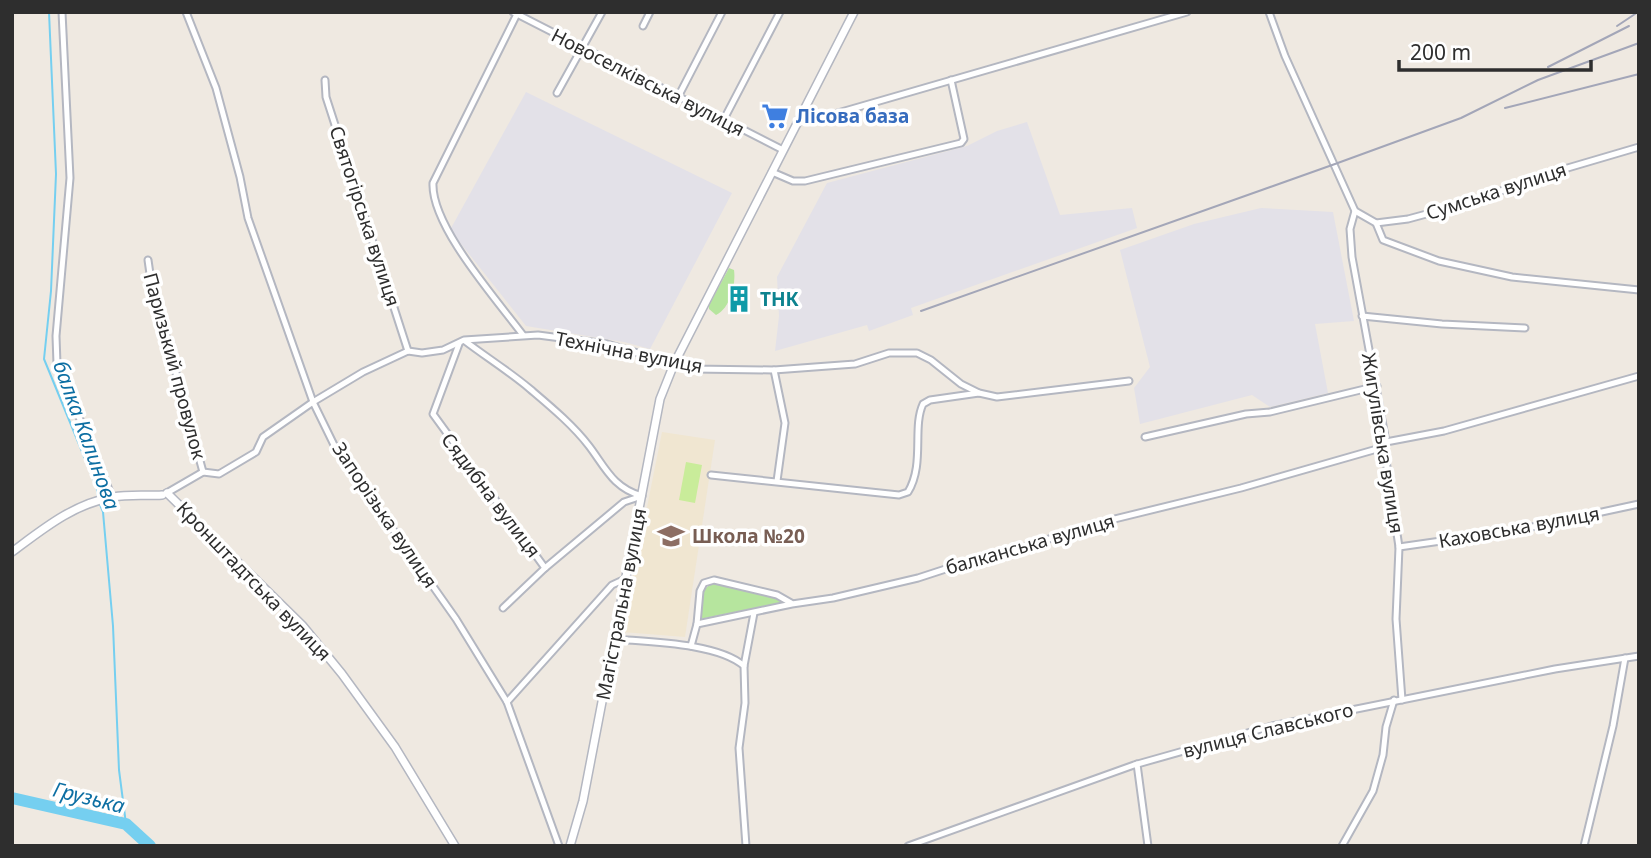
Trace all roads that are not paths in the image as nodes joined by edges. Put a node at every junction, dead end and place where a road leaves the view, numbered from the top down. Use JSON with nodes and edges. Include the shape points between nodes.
{"nodes":[{"id":1,"x":62,"y":12,"type":"edge"},
{"id":2,"x":186,"y":12,"type":"edge"},
{"id":3,"x":602,"y":12,"type":"edge"},
{"id":4,"x":650,"y":12,"type":"edge"},
{"id":5,"x":722,"y":12,"type":"edge"},
{"id":6,"x":780,"y":12,"type":"edge"},
{"id":7,"x":854,"y":12,"type":"edge"},
{"id":8,"x":1186,"y":12,"type":"edge"},
{"id":9,"x":1269,"y":12,"type":"edge"},
{"id":10,"x":516,"y":13,"type":"edge"},
{"id":11,"x":643,"y":26,"type":"dead end"},
{"id":12,"x":582,"y":48,"type":"junction"},
{"id":13,"x":325,"y":80,"type":"dead end"},
{"id":14,"x":951,"y":80,"type":"junction"},
{"id":15,"x":557,"y":93,"type":"dead end"},
{"id":16,"x":678,"y":97,"type":"junction"},
{"id":17,"x":801,"y":115,"type":"junction"},
{"id":18,"x":723,"y":121,"type":"junction"},
{"id":19,"x":1639,"y":147,"type":"edge"},
{"id":20,"x":783,"y":150,"type":"junction"},
{"id":21,"x":772,"y":172,"type":"junction"},
{"id":22,"x":1355,"y":211,"type":"junction"},
{"id":23,"x":1376,"y":223,"type":"junction"},
{"id":24,"x":148,"y":260,"type":"dead end"},
{"id":25,"x":1639,"y":290,"type":"edge"},
{"id":26,"x":1362,"y":316,"type":"junction"},
{"id":27,"x":1525,"y":328,"type":"dead end"},
{"id":28,"x":523,"y":335,"type":"junction"},
{"id":29,"x":461,"y":342,"type":"junction"},
{"id":30,"x":408,"y":351,"type":"junction"},
{"id":31,"x":674,"y":364,"type":"junction"},
{"id":32,"x":775,"y":370,"type":"junction"},
{"id":33,"x":1639,"y":376,"type":"edge"},
{"id":34,"x":1129,"y":381,"type":"dead end"},
{"id":35,"x":1377,"y":386,"type":"junction"},
{"id":36,"x":979,"y":393,"type":"junction"},
{"id":37,"x":313,"y":402,"type":"junction"},
{"id":38,"x":1145,"y":437,"type":"dead end"},
{"id":39,"x":1385,"y":444,"type":"junction"},
{"id":40,"x":203,"y":472,"type":"junction"},
{"id":41,"x":711,"y":475,"type":"dead end"},
{"id":42,"x":777,"y":481,"type":"junction"},
{"id":43,"x":165,"y":494,"type":"junction"},
{"id":44,"x":642,"y":496,"type":"junction"},
{"id":45,"x":112,"y":497,"type":"junction"},
{"id":46,"x":1639,"y":504,"type":"edge"},
{"id":47,"x":1399,"y":547,"type":"junction"},
{"id":48,"x":12,"y":552,"type":"edge"},
{"id":49,"x":545,"y":568,"type":"junction"},
{"id":50,"x":625,"y":579,"type":"junction"},
{"id":51,"x":792,"y":604,"type":"junction"},
{"id":52,"x":503,"y":608,"type":"dead end"},
{"id":53,"x":754,"y":613,"type":"junction"},
{"id":54,"x":697,"y":624,"type":"junction"},
{"id":55,"x":615,"y":639,"type":"junction"},
{"id":56,"x":691,"y":646,"type":"junction"},
{"id":57,"x":1639,"y":656,"type":"edge"},
{"id":58,"x":1625,"y":658,"type":"junction"},
{"id":59,"x":744,"y":666,"type":"junction"},
{"id":60,"x":1394,"y":700,"type":"junction"},
{"id":61,"x":1402,"y":700,"type":"junction"},
{"id":62,"x":507,"y":702,"type":"junction"},
{"id":63,"x":1137,"y":764,"type":"junction"},
{"id":64,"x":455,"y":846,"type":"edge"},
{"id":65,"x":559,"y":846,"type":"edge"},
{"id":66,"x":570,"y":846,"type":"edge"},
{"id":67,"x":746,"y":846,"type":"edge"},
{"id":68,"x":908,"y":846,"type":"edge"},
{"id":69,"x":1148,"y":846,"type":"edge"},
{"id":70,"x":1342,"y":846,"type":"edge"},
{"id":71,"x":1584,"y":846,"type":"edge"}],
"edges":[{"from":1,"to":45,"type":"street","via":[[70,178],[57,364]]},
{"from":2,"to":37,"type":"street","name":"Запорізька вулиця","via":[[216,88],[248,218]]},
{"from":3,"to":12,"type":"street"},
{"from":4,"to":11,"type":"street"},
{"from":5,"to":16,"type":"street"},
{"from":6,"to":18,"type":"street"},
{"from":7,"to":17,"type":"main road","name":"Магістральна вулиця"},
{"from":8,"to":14,"type":"street"},
{"from":9,"to":22,"type":"street","name":"Жигулівська вулиця"},
{"from":10,"to":12,"type":"street","name":"Новоселківська вулиця"},
{"from":10,"to":28,"type":"street","via":[[433,183],[434,203],[448,231]]},
{"from":12,"to":15,"type":"street"},
{"from":12,"to":16,"type":"street","name":"Новоселківська вулиця"},
{"from":13,"to":30,"type":"street","name":"Святогірська вулиця","via":[[326,97]]},
{"from":14,"to":17,"type":"street","via":[[824,117]]},
{"from":14,"to":21,"type":"street","via":[[961,142],[805,181]]},
{"from":16,"to":18,"type":"street","name":"Новоселківська вулиця"},
{"from":17,"to":20,"type":"main road","name":"Магістральна вулиця"},
{"from":18,"to":20,"type":"street","name":"Новоселківська вулиця"},
{"from":19,"to":23,"type":"street","name":"Сумська вулиця","via":[[1467,202]]},
{"from":20,"to":21,"type":"main road","name":"Магістральна вулиця"},
{"from":21,"to":31,"type":"main road","name":"Магістральна вулиця"},
{"from":22,"to":23,"type":"street"},
{"from":22,"to":26,"type":"street","name":"Жигулівська вулиця","via":[[1350,229]]},
{"from":23,"to":25,"type":"street","via":[[1382,240],[1439,261],[1512,277]]},
{"from":24,"to":40,"type":"street","name":"Паризький провулок"},
{"from":26,"to":27,"type":"street"},
{"from":26,"to":35,"type":"street","name":"Жигулівська вулиця"},
{"from":28,"to":29,"type":"street","name":"Технічна вулиця"},
{"from":28,"to":31,"type":"street","name":"Технічна вулиця","via":[[607,344]]},
{"from":29,"to":30,"type":"street","name":"Технічна вулиця","via":[[443,351]]},
{"from":29,"to":44,"type":"street","via":[[539,397],[589,446],[617,484]]},
{"from":29,"to":49,"type":"street","name":"Сядибна вулиця","via":[[433,414]]},
{"from":30,"to":37,"type":"street","name":"Технічна вулиця"},
{"from":31,"to":32,"type":"street","name":"Технічна вулиця","via":[[693,369]]},
{"from":31,"to":44,"type":"main road","name":"Магістральна вулиця","via":[[660,399]]},
{"from":32,"to":36,"type":"street","name":"Технічна вулиця","via":[[855,364],[889,353],[917,353]]},
{"from":32,"to":42,"type":"street","via":[[785,423]]},
{"from":33,"to":39,"type":"street","name":"балканська вулиця"},
{"from":34,"to":36,"type":"street","name":"Технічна вулиця","via":[[997,397]]},
{"from":35,"to":38,"type":"street"},
{"from":35,"to":39,"type":"street","name":"Жигулівська вулиця"},
{"from":36,"to":42,"type":"street","via":[[923,404],[919,453],[908,492],[899,495]]},
{"from":37,"to":40,"type":"street","name":"Технічна вулиця","via":[[263,437],[256,452],[219,474]]},
{"from":37,"to":62,"type":"street","name":"Запорізька вулиця","via":[[335,447],[456,619]]},
{"from":39,"to":47,"type":"street","name":"Жигулівська вулиця"},
{"from":39,"to":51,"type":"street","name":"балканська вулиця","via":[[1241,488],[1090,525],[918,578]]},
{"from":40,"to":43,"type":"street","name":"Технічна вулиця"},
{"from":41,"to":42,"type":"street"},
{"from":43,"to":45,"type":"main road"},
{"from":43,"to":64,"type":"main road","name":"Кронштадтська вулиця","via":[[302,625],[395,747]]},
{"from":44,"to":49,"type":"street","via":[[624,502]]},
{"from":44,"to":50,"type":"main road","name":"Магістральна вулиця"},
{"from":45,"to":48,"type":"main road","via":[[69,511]]},
{"from":46,"to":47,"type":"street","name":"Каховська вулиця","via":[[1518,530]]},
{"from":47,"to":61,"type":"street","name":"Жигулівська вулиця","via":[[1395,619]]},
{"from":49,"to":52,"type":"street"},
{"from":50,"to":55,"type":"main road","name":"Магістральна вулиця"},
{"from":50,"to":62,"type":"street","via":[[612,585]]},
{"from":51,"to":53,"type":"street","name":"балканська вулиця"},
{"from":51,"to":54,"type":"street","via":[[777,595],[714,580],[704,583],[700,592]]},
{"from":53,"to":54,"type":"street","name":"балканська вулиця"},
{"from":53,"to":59,"type":"street"},
{"from":54,"to":56,"type":"street"},
{"from":55,"to":56,"type":"street"},
{"from":55,"to":66,"type":"main road","name":"Магістральна вулиця"},
{"from":56,"to":59,"type":"street","via":[[735,658]]},
{"from":57,"to":58,"type":"street","name":"вулиця Славського"},
{"from":58,"to":61,"type":"street","name":"вулиця Славського"},
{"from":58,"to":71,"type":"street"},
{"from":59,"to":67,"type":"street","via":[[739,748]]},
{"from":60,"to":61,"type":"street","name":"вулиця Славського"},
{"from":60,"to":63,"type":"street","name":"вулиця Славського","via":[[1272,726]]},
{"from":60,"to":70,"type":"street","via":[[1373,791]]},
{"from":62,"to":65,"type":"street","name":"Запорізька вулиця"},
{"from":63,"to":68,"type":"street","name":"вулиця Славського"},
{"from":63,"to":69,"type":"street"}]}
